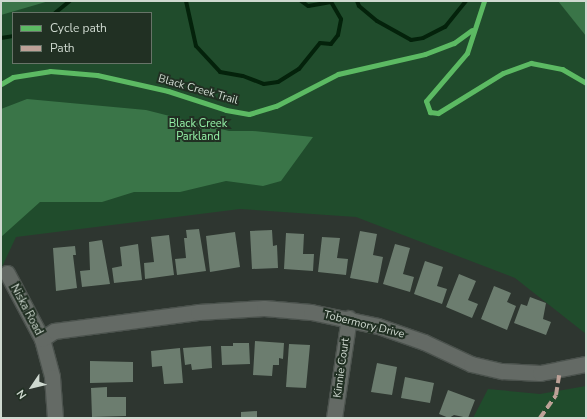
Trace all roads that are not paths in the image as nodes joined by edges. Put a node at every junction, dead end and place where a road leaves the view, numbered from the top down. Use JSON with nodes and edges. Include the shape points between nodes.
{"nodes":[{"id":1,"x":7,"y":273,"type":"dead end"},
{"id":2,"x":349,"y":318,"type":"junction"},
{"id":3,"x":42,"y":339,"type":"junction"},
{"id":4,"x":586,"y":364,"type":"edge"},
{"id":5,"x":55,"y":418,"type":"edge"},
{"id":6,"x":334,"y":418,"type":"edge"}],
"edges":[{"from":1,"to":3,"type":"street","name":"Niska Road"},
{"from":2,"to":3,"type":"street","name":"Tobermory Drive","via":[[264,308],[198,312],[54,332]]},
{"from":2,"to":4,"type":"street","name":"Tobermory Drive","via":[[424,342],[471,364],[502,371],[540,373]]},
{"from":2,"to":6,"type":"street","name":"Kinnie Court"},
{"from":3,"to":5,"type":"street","name":"Niska Road","via":[[52,377]]}]}
